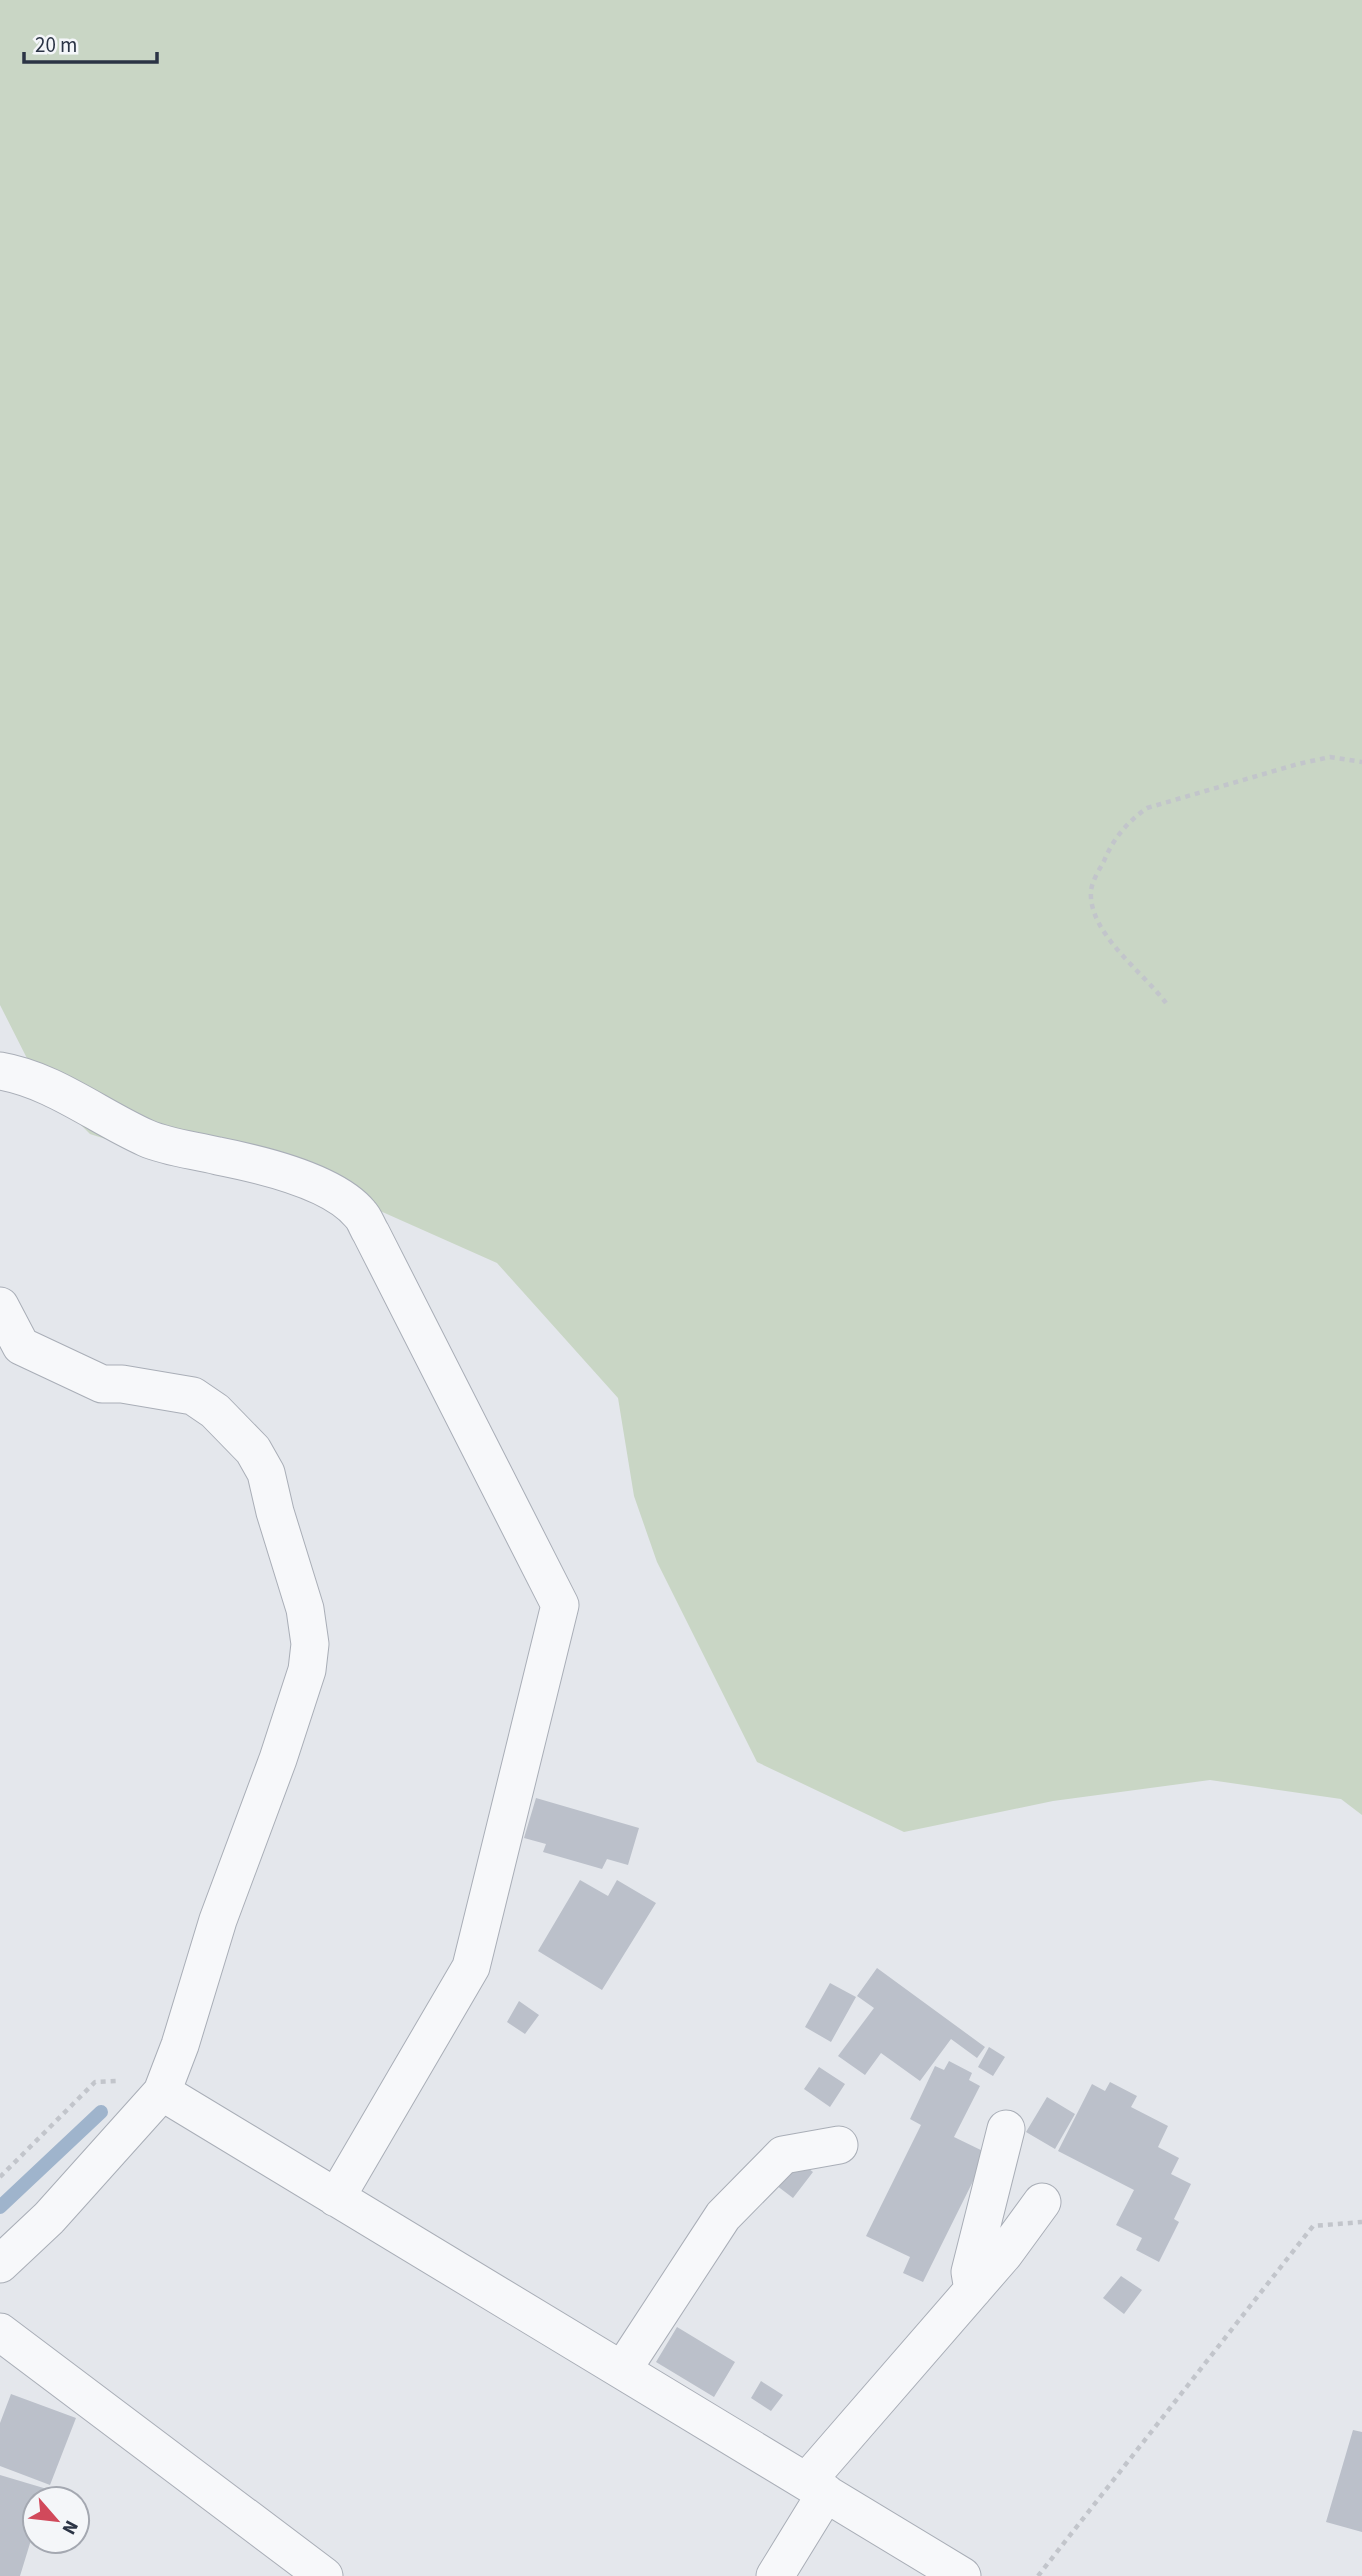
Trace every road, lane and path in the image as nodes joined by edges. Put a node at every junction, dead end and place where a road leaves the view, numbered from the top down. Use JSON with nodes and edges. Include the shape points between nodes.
{"nodes":[{"id":1,"x":1362,"y":762,"type":"edge"},
{"id":2,"x":1167,"y":1003,"type":"dead end"},
{"id":3,"x":0,"y":1071,"type":"edge"},
{"id":4,"x":0,"y":1307,"type":"edge"},
{"id":5,"x":162,"y":2092,"type":"junction"},
{"id":6,"x":1006,"y":2129,"type":"dead end"},
{"id":7,"x":839,"y":2145,"type":"dead end"},
{"id":8,"x":0,"y":2177,"type":"edge"},
{"id":9,"x":336,"y":2197,"type":"junction"},
{"id":10,"x":1042,"y":2202,"type":"dead end"},
{"id":11,"x":1362,"y":2222,"type":"edge"},
{"id":12,"x":0,"y":2264,"type":"edge"},
{"id":13,"x":973,"y":2290,"type":"junction"},
{"id":14,"x":0,"y":2332,"type":"edge"},
{"id":15,"x":623,"y":2369,"type":"junction"},
{"id":16,"x":817,"y":2487,"type":"junction"},
{"id":17,"x":324,"y":2576,"type":"edge"},
{"id":18,"x":775,"y":2576,"type":"edge"},
{"id":19,"x":962,"y":2576,"type":"edge"},
{"id":20,"x":1038,"y":2576,"type":"edge"}],
"edges":[{"from":1,"to":2,"type":"path","via":[[1330,757],[1147,808],[1112,843],[1091,888],[1093,912],[1104,932]]},
{"from":3,"to":9,"type":"street","via":[[20,1074],[58,1091],[146,1138],[312,1181],[350,1204],[371,1233],[560,1605],[471,1967]]},
{"from":4,"to":5,"type":"street","via":[[21,1346],[102,1384],[193,1396],[215,1411],[253,1450],[266,1473],[305,1609],[310,1644],[307,1670]]},
{"from":5,"to":8,"type":"path","via":[[123,2081],[95,2082]]},
{"from":5,"to":9,"type":"street"},
{"from":5,"to":12,"type":"street","via":[[49,2218]]},
{"from":6,"to":13,"type":"street","via":[[970,2272]]},
{"from":7,"to":15,"type":"street","via":[[783,2155],[723,2216]]},
{"from":9,"to":15,"type":"street"},
{"from":10,"to":13,"type":"street"},
{"from":11,"to":20,"type":"path","via":[[1313,2225]]},
{"from":13,"to":16,"type":"street"},
{"from":14,"to":17,"type":"street"},
{"from":15,"to":16,"type":"street"},
{"from":16,"to":18,"type":"street"},
{"from":16,"to":19,"type":"street"}]}
